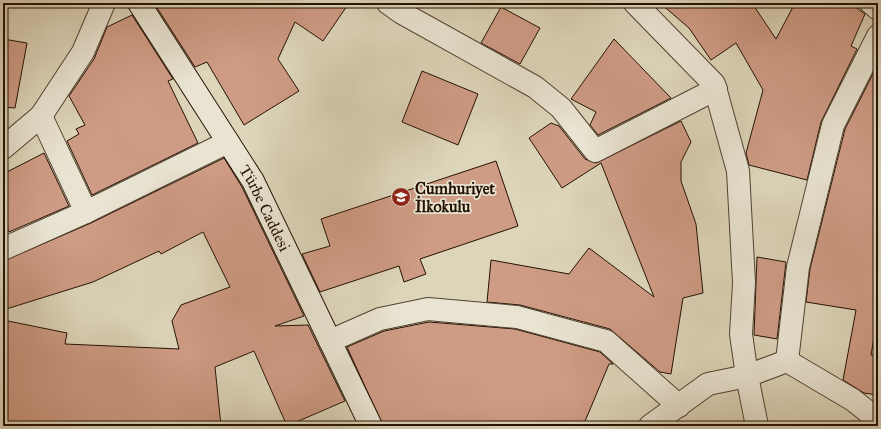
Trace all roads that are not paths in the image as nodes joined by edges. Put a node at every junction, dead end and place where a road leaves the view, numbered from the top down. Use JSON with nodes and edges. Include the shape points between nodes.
{"nodes":[{"id":1,"x":104,"y":3,"type":"edge"},
{"id":2,"x":139,"y":3,"type":"edge"},
{"id":3,"x":388,"y":3,"type":"edge"},
{"id":4,"x":635,"y":3,"type":"edge"},
{"id":5,"x":871,"y":3,"type":"edge"},
{"id":6,"x":878,"y":9,"type":"edge"},
{"id":7,"x":878,"y":36,"type":"edge"},
{"id":8,"x":716,"y":89,"type":"junction"},
{"id":9,"x":41,"y":116,"type":"junction"},
{"id":10,"x":228,"y":142,"type":"junction"},
{"id":11,"x":3,"y":148,"type":"edge"},
{"id":12,"x":86,"y":212,"type":"junction"},
{"id":13,"x":5,"y":244,"type":"edge"},
{"id":14,"x":330,"y":341,"type":"junction"},
{"id":15,"x":787,"y":361,"type":"junction"},
{"id":16,"x":747,"y":376,"type":"junction"},
{"id":17,"x":679,"y":406,"type":"junction"},
{"id":18,"x":878,"y":420,"type":"edge"},
{"id":19,"x":371,"y":426,"type":"edge"},
{"id":20,"x":650,"y":426,"type":"edge"},
{"id":21,"x":757,"y":426,"type":"edge"}],
"edges":[{"from":1,"to":9,"type":"street","via":[[83,52]]},
{"from":2,"to":10,"type":"street","name":"Türbe Caddesi"},
{"from":3,"to":8,"type":"street","via":[[535,87],[561,108],[595,151]]},
{"from":4,"to":8,"type":"street"},
{"from":5,"to":6,"type":"street"},
{"from":7,"to":15,"type":"street","via":[[833,125],[798,267]]},
{"from":8,"to":16,"type":"street","via":[[738,171],[744,284],[741,334]]},
{"from":9,"to":11,"type":"street"},
{"from":9,"to":12,"type":"street"},
{"from":10,"to":12,"type":"street"},
{"from":10,"to":14,"type":"street","name":"Türbe Caddesi","via":[[253,181]]},
{"from":12,"to":13,"type":"street"},
{"from":14,"to":17,"type":"street","via":[[380,319],[428,309],[517,317],[606,341]]},
{"from":14,"to":19,"type":"street","name":"Türbe Caddesi"},
{"from":15,"to":16,"type":"street"},
{"from":15,"to":18,"type":"street","via":[[853,400]]},
{"from":16,"to":17,"type":"street","via":[[708,384]]},
{"from":16,"to":21,"type":"street"},
{"from":17,"to":20,"type":"street"}]}
